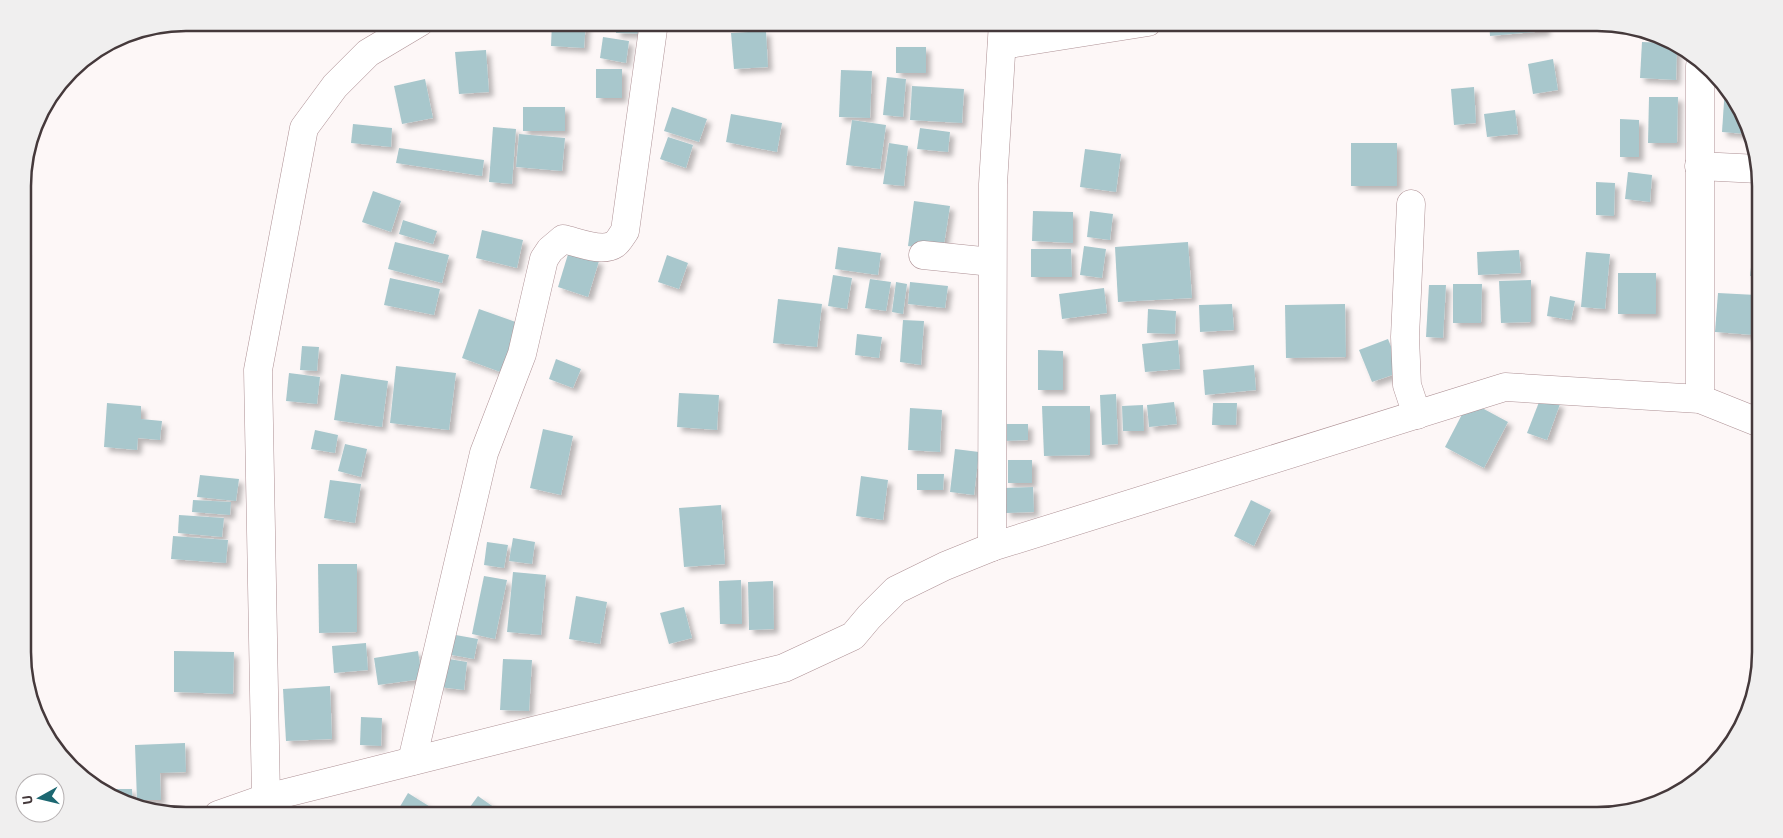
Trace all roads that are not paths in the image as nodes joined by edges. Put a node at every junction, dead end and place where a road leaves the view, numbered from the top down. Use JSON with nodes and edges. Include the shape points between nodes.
{"nodes":[{"id":1,"x":405,"y":31,"type":"edge"},
{"id":2,"x":653,"y":31,"type":"edge"},
{"id":3,"x":1038,"y":31,"type":"edge"},
{"id":4,"x":1002,"y":34,"type":"edge"},
{"id":5,"x":1700,"y":71,"type":"edge"},
{"id":6,"x":1699,"y":166,"type":"junction"},
{"id":7,"x":1750,"y":169,"type":"edge"},
{"id":8,"x":1411,"y":204,"type":"dead end"},
{"id":9,"x":923,"y":255,"type":"dead end"},
{"id":10,"x":992,"y":262,"type":"junction"},
{"id":11,"x":1700,"y":399,"type":"junction"},
{"id":12,"x":1417,"y":415,"type":"junction"},
{"id":13,"x":1752,"y":420,"type":"edge"},
{"id":14,"x":992,"y":547,"type":"junction"},
{"id":15,"x":412,"y":761,"type":"junction"},
{"id":16,"x":266,"y":798,"type":"junction"},
{"id":17,"x":242,"y":807,"type":"edge"}],
"edges":[{"from":1,"to":16,"type":"street","via":[[368,53],[335,86],[304,128],[258,370]]},
{"from":2,"to":15,"type":"street","via":[[625,231],[616,244],[609,247],[563,239],[544,259],[522,354],[484,454]]},
{"from":3,"to":4,"type":"street"},
{"from":4,"to":10,"type":"street"},
{"from":5,"to":6,"type":"street"},
{"from":6,"to":7,"type":"street"},
{"from":6,"to":11,"type":"street"},
{"from":8,"to":12,"type":"street","via":[[1405,338],[1407,385]]},
{"from":9,"to":10,"type":"street"},
{"from":10,"to":14,"type":"street"},
{"from":11,"to":12,"type":"street","via":[[1505,387]]},
{"from":11,"to":13,"type":"street"},
{"from":12,"to":14,"type":"street"},
{"from":14,"to":15,"type":"street","via":[[896,590],[853,636],[784,668]]},
{"from":15,"to":16,"type":"street"},
{"from":16,"to":17,"type":"street"}]}
